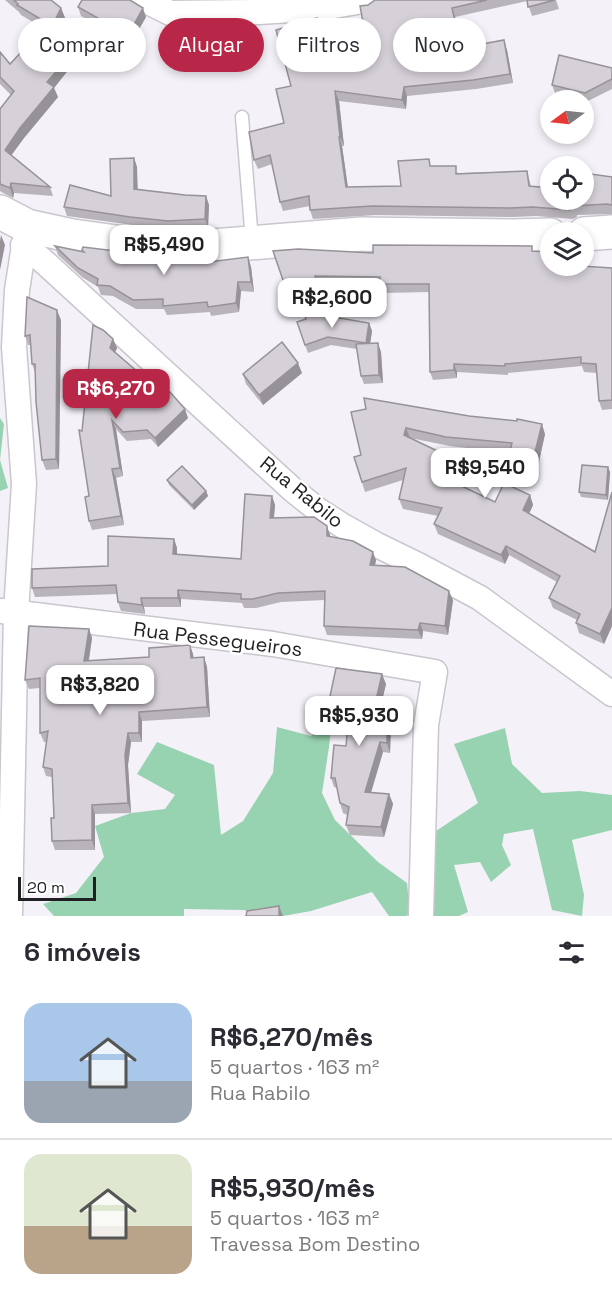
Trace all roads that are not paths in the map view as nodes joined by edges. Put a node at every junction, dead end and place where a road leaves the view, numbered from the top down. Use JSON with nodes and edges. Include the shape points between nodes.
{"nodes":[{"id":1,"x":144,"y":0,"type":"edge"},
{"id":2,"x":368,"y":0,"type":"edge"},
{"id":3,"x":242,"y":117,"type":"dead end"},
{"id":4,"x":17,"y":228,"type":"edge"},
{"id":5,"x":612,"y":232,"type":"edge"},
{"id":6,"x":594,"y":233,"type":"edge"},
{"id":7,"x":540,"y":235,"type":"edge"},
{"id":8,"x":252,"y":243,"type":"junction"},
{"id":9,"x":7,"y":347,"type":"edge"},
{"id":10,"x":8,"y":611,"type":"edge"},
{"id":11,"x":612,"y":694,"type":"edge"},
{"id":12,"x":5,"y":861,"type":"edge"},
{"id":13,"x":9,"y":916,"type":"edge"},
{"id":14,"x":421,"y":916,"type":"edge"}],
"edges":[{"from":1,"to":2,"type":"street","via":[[170,13],[323,8]]},
{"from":3,"to":8,"type":"lane"},
{"from":4,"to":8,"type":"main road","via":[[171,248]]},
{"from":4,"to":9,"type":"street","via":[[17,290]]},
{"from":4,"to":11,"type":"street","name":"Rua Rabilo","via":[[64,280],[318,510],[480,598]]},
{"from":5,"to":6,"type":"main road"},
{"from":7,"to":8,"type":"main road","via":[[371,234]]},
{"from":9,"to":10,"type":"street","via":[[24,484]]},
{"from":10,"to":12,"type":"street"},
{"from":10,"to":14,"type":"street","name":"Rua Pessegueiros","via":[[273,644],[435,672],[426,725]]},
{"from":12,"to":13,"type":"street"}]}
